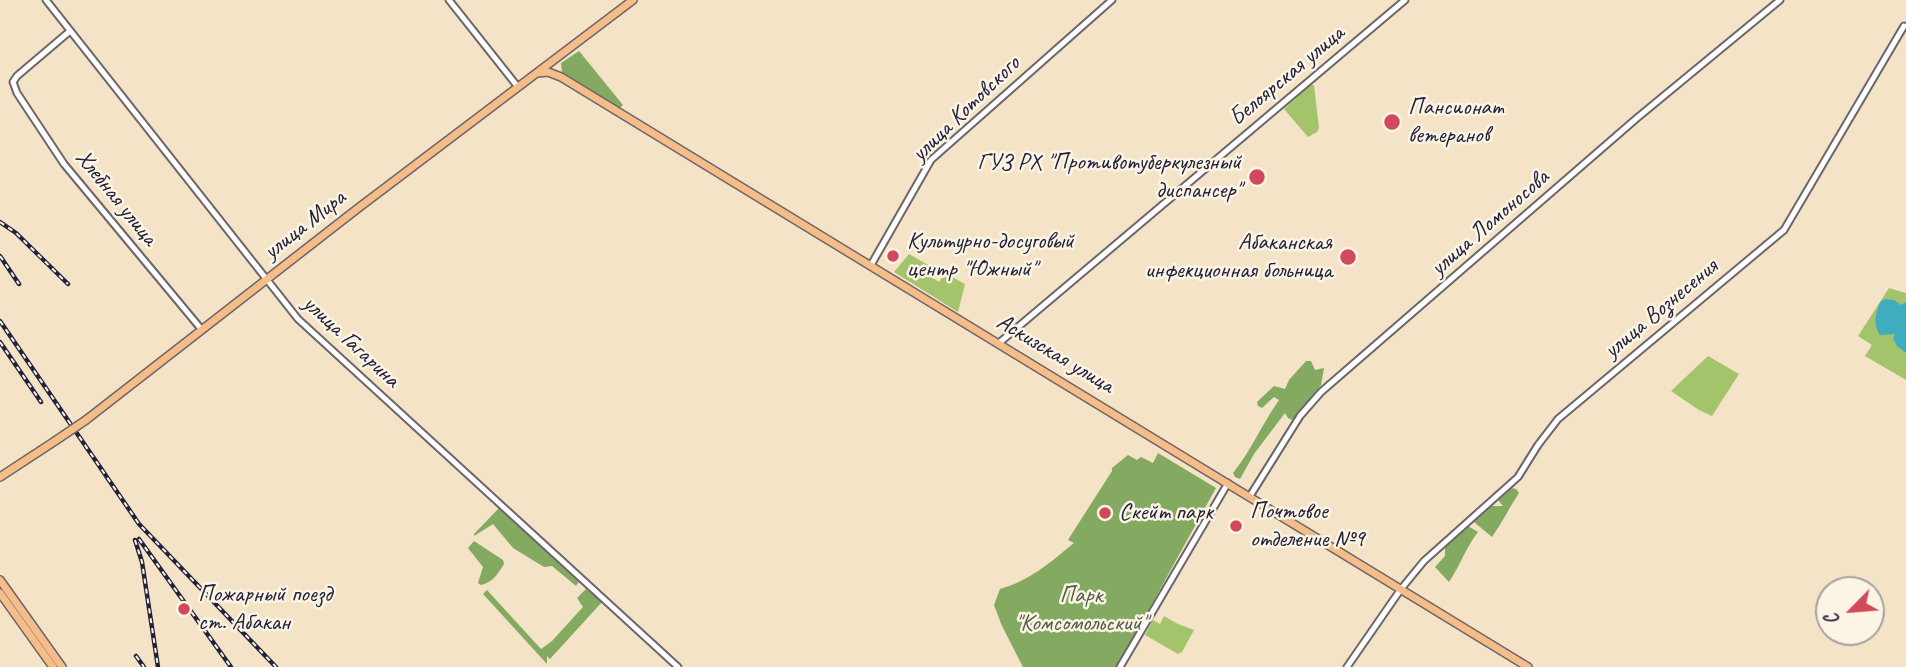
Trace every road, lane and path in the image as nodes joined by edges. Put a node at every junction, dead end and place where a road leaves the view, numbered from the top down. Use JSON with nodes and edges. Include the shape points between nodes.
{"nodes":[{"id":1,"x":46,"y":0,"type":"edge"},
{"id":2,"x":449,"y":0,"type":"edge"},
{"id":3,"x":632,"y":0,"type":"edge"},
{"id":4,"x":1112,"y":0,"type":"edge"},
{"id":5,"x":1405,"y":0,"type":"edge"},
{"id":6,"x":1780,"y":0,"type":"edge"},
{"id":7,"x":1904,"y":26,"type":"edge"},
{"id":8,"x":69,"y":32,"type":"junction"},
{"id":9,"x":555,"y":59,"type":"junction"},
{"id":10,"x":537,"y":72,"type":"junction"},
{"id":11,"x":561,"y":77,"type":"junction"},
{"id":12,"x":518,"y":87,"type":"junction"},
{"id":13,"x":870,"y":265,"type":"junction"},
{"id":14,"x":266,"y":279,"type":"junction"},
{"id":15,"x":202,"y":330,"type":"junction"},
{"id":16,"x":999,"y":343,"type":"junction"},
{"id":17,"x":0,"y":477,"type":"edge"},
{"id":18,"x":1228,"y":483,"type":"junction"},
{"id":19,"x":1250,"y":496,"type":"junction"},
{"id":20,"x":0,"y":580,"type":"edge"},
{"id":21,"x":1401,"y":589,"type":"junction"},
{"id":22,"x":0,"y":593,"type":"edge"},
{"id":23,"x":53,"y":667,"type":"edge"},
{"id":24,"x":62,"y":667,"type":"edge"},
{"id":25,"x":678,"y":667,"type":"edge"},
{"id":26,"x":1120,"y":667,"type":"edge"},
{"id":27,"x":1347,"y":667,"type":"edge"},
{"id":28,"x":1528,"y":667,"type":"edge"}],
"edges":[{"from":1,"to":8,"type":"street","name":"улица Гагарина"},
{"from":2,"to":12,"type":"street"},
{"from":3,"to":9,"type":"main road","name":"улица Мира"},
{"from":4,"to":13,"type":"street","name":"улица Котовского","via":[[931,160]]},
{"from":5,"to":16,"type":"street","name":"Белоярская улица"},
{"from":6,"to":19,"type":"street","name":"улица Ломоносова","via":[[1321,392],[1300,416]]},
{"from":7,"to":21,"type":"street","name":"улица Вознесения","via":[[1784,230],[1558,419],[1518,477],[1437,547]]},
{"from":8,"to":14,"type":"street","name":"улица Гагарина"},
{"from":8,"to":15,"type":"street","name":"Хлебная улица","via":[[13,82],[64,164]]},
{"from":9,"to":10,"type":"main road","name":"улица Мира"},
{"from":9,"to":11,"type":"main road"},
{"from":10,"to":11,"type":"main road","name":"Аскизская улица"},
{"from":10,"to":12,"type":"main road","name":"улица Мира"},
{"from":11,"to":13,"type":"main road","name":"Аскизская улица"},
{"from":12,"to":14,"type":"main road","name":"улица Мира"},
{"from":13,"to":16,"type":"main road","name":"Аскизская улица"},
{"from":14,"to":15,"type":"main road","name":"улица Мира"},
{"from":14,"to":25,"type":"street","name":"улица Гагарина","via":[[298,319]]},
{"from":15,"to":17,"type":"main road","name":"улица Мира","bridge":true,"via":[[86,420]]},
{"from":16,"to":18,"type":"main road","name":"Аскизская улица"},
{"from":18,"to":19,"type":"main road","name":"Аскизская улица"},
{"from":18,"to":26,"type":"street"},
{"from":19,"to":21,"type":"main road","name":"Аскизская улица"},
{"from":20,"to":24,"type":"main road"},
{"from":21,"to":27,"type":"street","name":"улица Вознесения"},
{"from":21,"to":28,"type":"main road","name":"Аскизская улица"},
{"from":22,"to":23,"type":"main road"}]}
